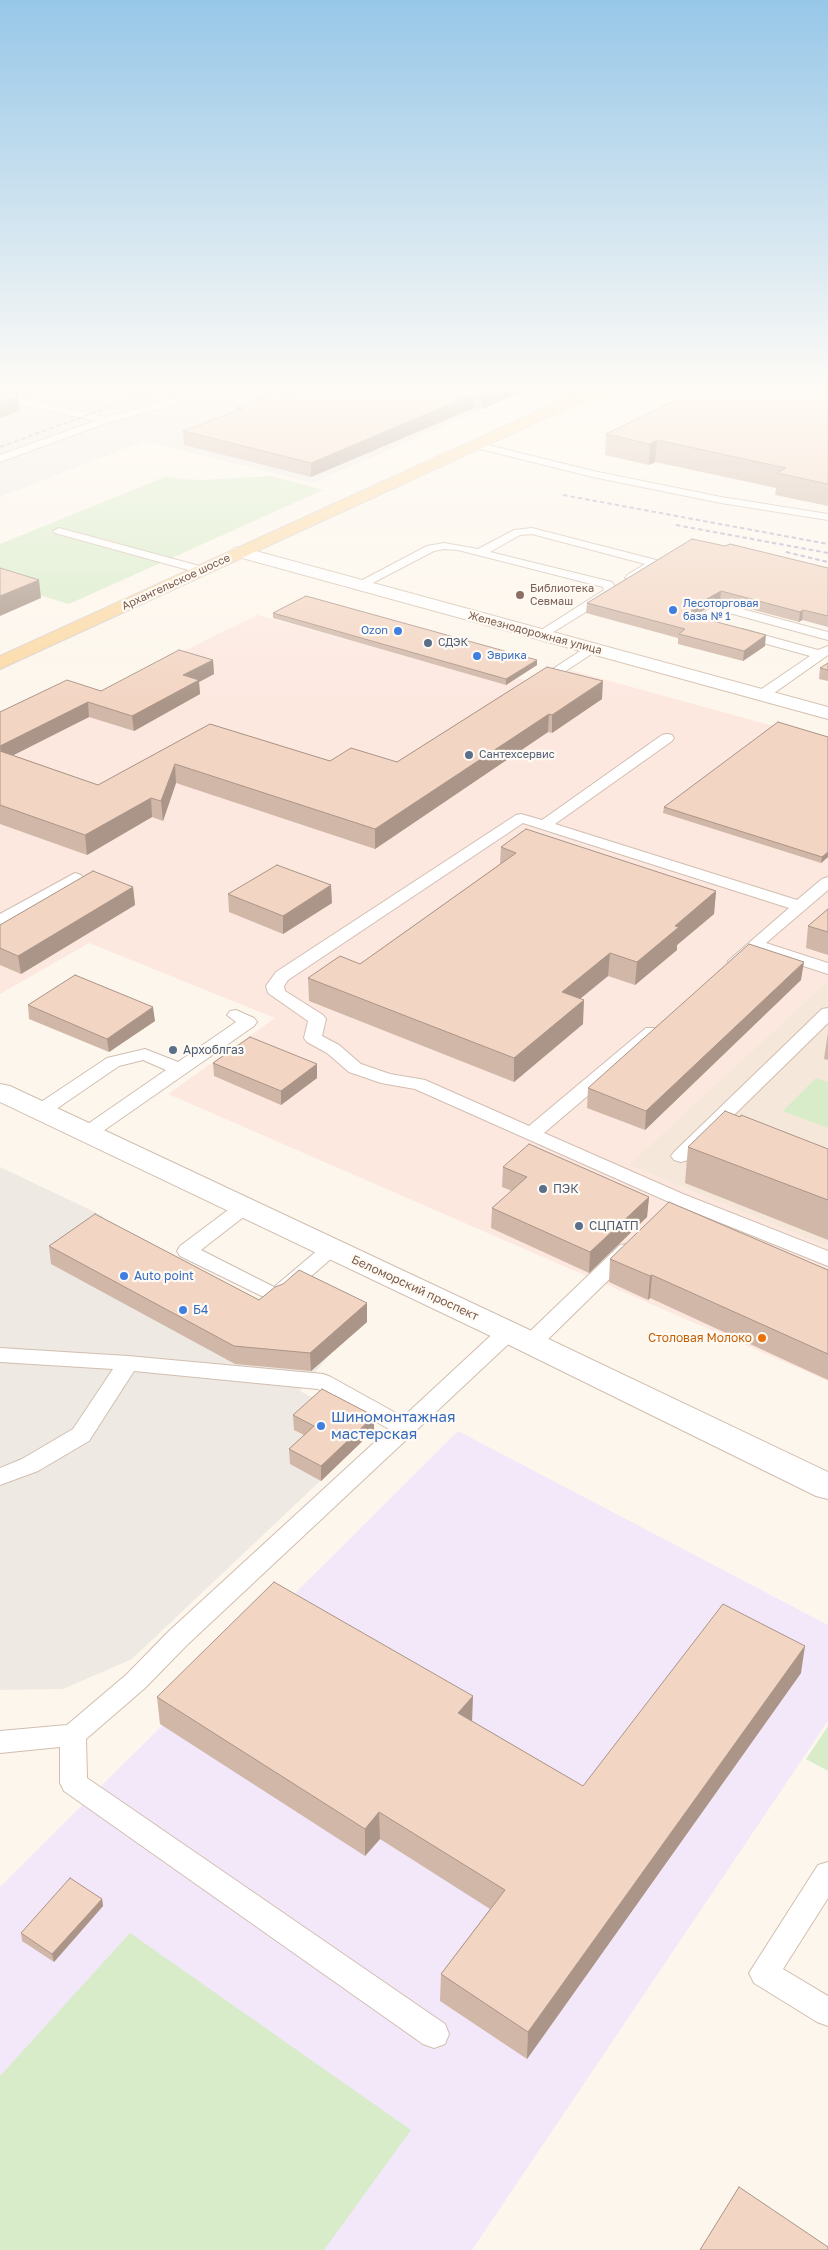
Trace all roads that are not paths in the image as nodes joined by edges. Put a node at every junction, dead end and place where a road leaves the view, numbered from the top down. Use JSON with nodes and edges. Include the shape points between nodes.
{"nodes":[{"id":1,"x":368,"y":494,"type":"edge"},
{"id":2,"x":691,"y":494,"type":"edge"},
{"id":3,"x":828,"y":517,"type":"edge"},
{"id":4,"x":59,"y":531,"type":"dead end"},
{"id":5,"x":241,"y":552,"type":"junction"},
{"id":6,"x":480,"y":552,"type":"junction"},
{"id":7,"x":203,"y":570,"type":"junction"},
{"id":8,"x":359,"y":584,"type":"junction"},
{"id":9,"x":611,"y":591,"type":"junction"},
{"id":10,"x":542,"y":634,"type":"junction"},
{"id":11,"x":828,"y":636,"type":"edge"},
{"id":12,"x":591,"y":648,"type":"junction"},
{"id":13,"x":824,"y":652,"type":"edge"},
{"id":14,"x":3,"y":660,"type":"edge"},
{"id":15,"x":529,"y":688,"type":"edge"},
{"id":16,"x":762,"y":695,"type":"junction"},
{"id":17,"x":828,"y":713,"type":"edge"},
{"id":18,"x":667,"y":738,"type":"dead end"},
{"id":19,"x":544,"y":825,"type":"junction"},
{"id":20,"x":75,"y":878,"type":"dead end"},
{"id":21,"x":828,"y":882,"type":"edge"},
{"id":22,"x":800,"y":906,"type":"junction"},
{"id":23,"x":0,"y":921,"type":"edge"},
{"id":24,"x":755,"y":944,"type":"junction"},
{"id":25,"x":828,"y":969,"type":"edge"},
{"id":26,"x":725,"y":970,"type":"edge"},
{"id":27,"x":828,"y":1012,"type":"edge"},
{"id":28,"x":236,"y":1015,"type":"dead end"},
{"id":29,"x":665,"y":1020,"type":"edge"},
{"id":30,"x":179,"y":1070,"type":"junction"},
{"id":31,"x":0,"y":1092,"type":"edge"},
{"id":32,"x":39,"y":1112,"type":"junction"},
{"id":33,"x":722,"y":1116,"type":"junction"},
{"id":34,"x":739,"y":1123,"type":"edge"},
{"id":35,"x":86,"y":1134,"type":"junction"},
{"id":36,"x":531,"y":1134,"type":"junction"},
{"id":37,"x":681,"y":1156,"type":"dead end"},
{"id":38,"x":243,"y":1208,"type":"junction"},
{"id":39,"x":638,"y":1240,"type":"edge"},
{"id":40,"x":332,"y":1249,"type":"junction"},
{"id":41,"x":828,"y":1259,"type":"edge"},
{"id":42,"x":520,"y":1337,"type":"junction"},
{"id":43,"x":0,"y":1355,"type":"edge"},
{"id":44,"x":128,"y":1363,"type":"junction"},
{"id":45,"x":405,"y":1428,"type":"junction"},
{"id":46,"x":0,"y":1477,"type":"edge"},
{"id":47,"x":828,"y":1487,"type":"edge"},
{"id":48,"x":72,"y":1735,"type":"junction"},
{"id":49,"x":0,"y":1742,"type":"edge"},
{"id":50,"x":828,"y":1874,"type":"edge"},
{"id":51,"x":828,"y":2012,"type":"edge"},
{"id":52,"x":434,"y":2034,"type":"dead end"}],
"edges":[{"from":1,"to":5,"type":"main road","name":"Архангельское шоссе"},
{"from":2,"to":3,"type":"lane"},
{"from":4,"to":7,"type":"lane"},
{"from":5,"to":7,"type":"main road","name":"Архангельское шоссе"},
{"from":5,"to":8,"type":"main road","name":"Железнодорожная улица"},
{"from":6,"to":8,"type":"lane","via":[[458,547],[432,548]]},
{"from":6,"to":9,"type":"lane","via":[[596,580],[608,585]]},
{"from":6,"to":9,"type":"lane","via":[[525,531],[652,562]]},
{"from":7,"to":14,"type":"main road","name":"Архангельское шоссе"},
{"from":8,"to":10,"type":"main road","name":"Железнодорожная улица"},
{"from":9,"to":10,"type":"lane"},
{"from":10,"to":12,"type":"main road","name":"Железнодорожная улица"},
{"from":11,"to":13,"type":"lane","via":[[720,607],[698,622]]},
{"from":12,"to":15,"type":"lane"},
{"from":12,"to":16,"type":"main road","name":"Железнодорожная улица"},
{"from":13,"to":16,"type":"lane"},
{"from":16,"to":17,"type":"main road","name":"Железнодорожная улица"},
{"from":18,"to":19,"type":"lane"},
{"from":19,"to":22,"type":"lane"},
{"from":19,"to":36,"type":"lane","via":[[521,818],[282,976],[275,986],[277,993],[316,1019],[313,1038],[334,1049],[355,1068],[386,1079],[419,1084]]},
{"from":20,"to":23,"type":"lane"},
{"from":21,"to":22,"type":"lane"},
{"from":22,"to":24,"type":"lane"},
{"from":24,"to":25,"type":"lane"},
{"from":24,"to":26,"type":"lane"},
{"from":27,"to":33,"type":"lane"},
{"from":28,"to":30,"type":"lane","via":[[248,1022]]},
{"from":29,"to":36,"type":"lane"},
{"from":30,"to":32,"type":"lane","via":[[145,1054],[113,1062]]},
{"from":30,"to":35,"type":"lane"},
{"from":31,"to":32,"type":"main road","name":"Беломорский проспект"},
{"from":32,"to":35,"type":"main road","name":"Беломорский проспект"},
{"from":33,"to":34,"type":"lane"},
{"from":33,"to":37,"type":"lane"},
{"from":35,"to":38,"type":"main road","name":"Беломорский проспект"},
{"from":36,"to":41,"type":"lane","via":[[670,1205]]},
{"from":38,"to":40,"type":"main road","name":"Беломорский проспект"},
{"from":38,"to":40,"type":"lane","via":[[187,1251],[276,1296]]},
{"from":39,"to":42,"type":"lane"},
{"from":40,"to":42,"type":"main road","name":"Беломорский проспект"},
{"from":42,"to":45,"type":"lane"},
{"from":42,"to":47,"type":"main road","name":"Беломорский проспект"},
{"from":43,"to":44,"type":"lane"},
{"from":44,"to":45,"type":"lane","via":[[322,1382]]},
{"from":44,"to":46,"type":"lane","via":[[81,1435],[30,1465]]},
{"from":45,"to":48,"type":"lane","via":[[136,1680]]},
{"from":48,"to":49,"type":"lane"},
{"from":48,"to":52,"type":"lane","via":[[74,1783]]},
{"from":50,"to":51,"type":"lane","via":[[764,1973]]}]}
